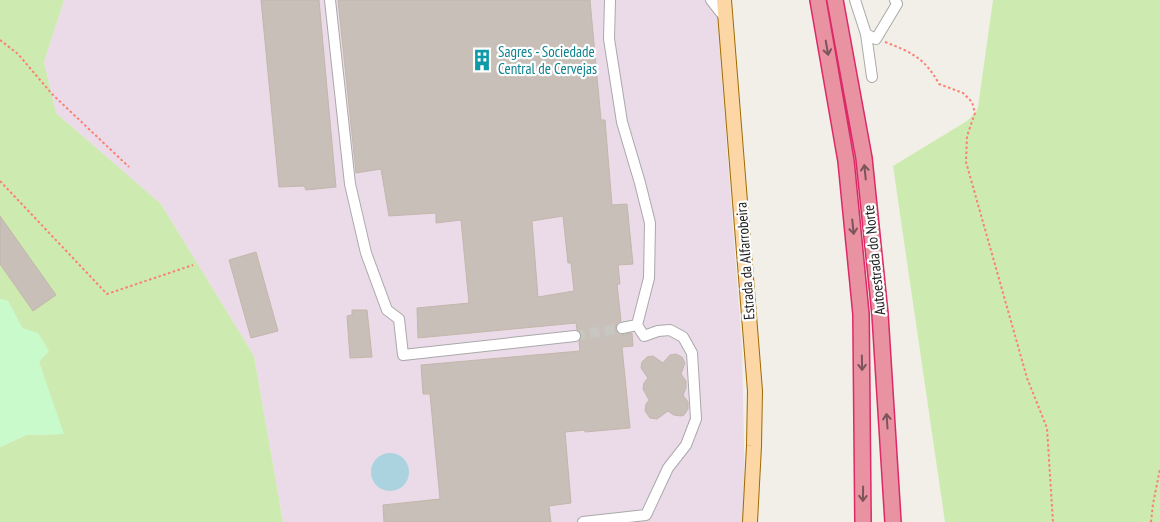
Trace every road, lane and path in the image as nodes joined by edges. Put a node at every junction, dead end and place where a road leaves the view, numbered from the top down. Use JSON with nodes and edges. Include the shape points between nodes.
{"nodes":[{"id":1,"x":330,"y":0,"type":"edge"},
{"id":2,"x":610,"y":0,"type":"edge"},
{"id":3,"x":711,"y":0,"type":"edge"},
{"id":4,"x":724,"y":0,"type":"edge"},
{"id":5,"x":818,"y":0,"type":"edge"},
{"id":6,"x":835,"y":0,"type":"edge"},
{"id":7,"x":855,"y":0,"type":"edge"},
{"id":8,"x":895,"y":0,"type":"edge"},
{"id":9,"x":726,"y":19,"type":"junction"},
{"id":10,"x":866,"y":34,"type":"junction"},
{"id":11,"x":876,"y":39,"type":"junction"},
{"id":12,"x":0,"y":40,"type":"edge"},
{"id":13,"x":872,"y":77,"type":"dead end"},
{"id":14,"x":129,"y":167,"type":"dead end"},
{"id":15,"x":0,"y":180,"type":"edge"},
{"id":16,"x":193,"y":265,"type":"dead end"},
{"id":17,"x":637,"y":326,"type":"junction"},
{"id":18,"x":622,"y":328,"type":"tunnel mouth"},
{"id":19,"x":575,"y":336,"type":"tunnel mouth"},
{"id":20,"x":1160,"y":469,"type":"edge"},
{"id":21,"x":646,"y":518,"type":"edge"},
{"id":22,"x":583,"y":522,"type":"edge"},
{"id":23,"x":750,"y":522,"type":"edge"},
{"id":24,"x":863,"y":522,"type":"edge"},
{"id":25,"x":893,"y":522,"type":"edge"},
{"id":26,"x":1053,"y":522,"type":"edge"},
{"id":27,"x":1151,"y":522,"type":"edge"}],
"edges":[{"from":1,"to":19,"type":"street","via":[[350,184],[366,253],[386,310],[399,319],[403,355]]},
{"from":2,"to":17,"type":"street","via":[[609,39],[622,122],[650,223],[648,278]]},
{"from":3,"to":9,"type":"street"},
{"from":4,"to":9,"type":"main road","name":"Estrada da Alfarrobeira"},
{"from":5,"to":24,"type":"highway","name":"Autoestrada do Norte","one_way":true,"via":[[846,161],[861,314]]},
{"from":25,"to":6,"type":"highway","name":"Autoestrada do Norte","one_way":true,"via":[[880,314],[864,158]]},
{"from":7,"to":10,"type":"street"},
{"from":8,"to":11,"type":"street","via":[[896,4]]},
{"from":9,"to":23,"type":"main road","name":"Estrada da Alfarrobeira","via":[[755,392]]},
{"from":10,"to":11,"type":"street"},
{"from":10,"to":13,"type":"street"},
{"from":11,"to":26,"type":"path","via":[[911,52],[932,71],[939,84],[963,93],[972,102],[975,113],[967,136],[966,162],[1027,378],[1047,428]]},
{"from":12,"to":14,"type":"path","via":[[18,54],[52,94]]},
{"from":15,"to":16,"type":"path","via":[[107,294]]},
{"from":17,"to":18,"type":"street"},
{"from":17,"to":21,"type":"street","via":[[644,336],[670,330],[683,337],[692,353],[696,419],[686,445],[668,468]]},
{"from":20,"to":27,"type":"path"},
{"from":21,"to":22,"type":"street"}]}
